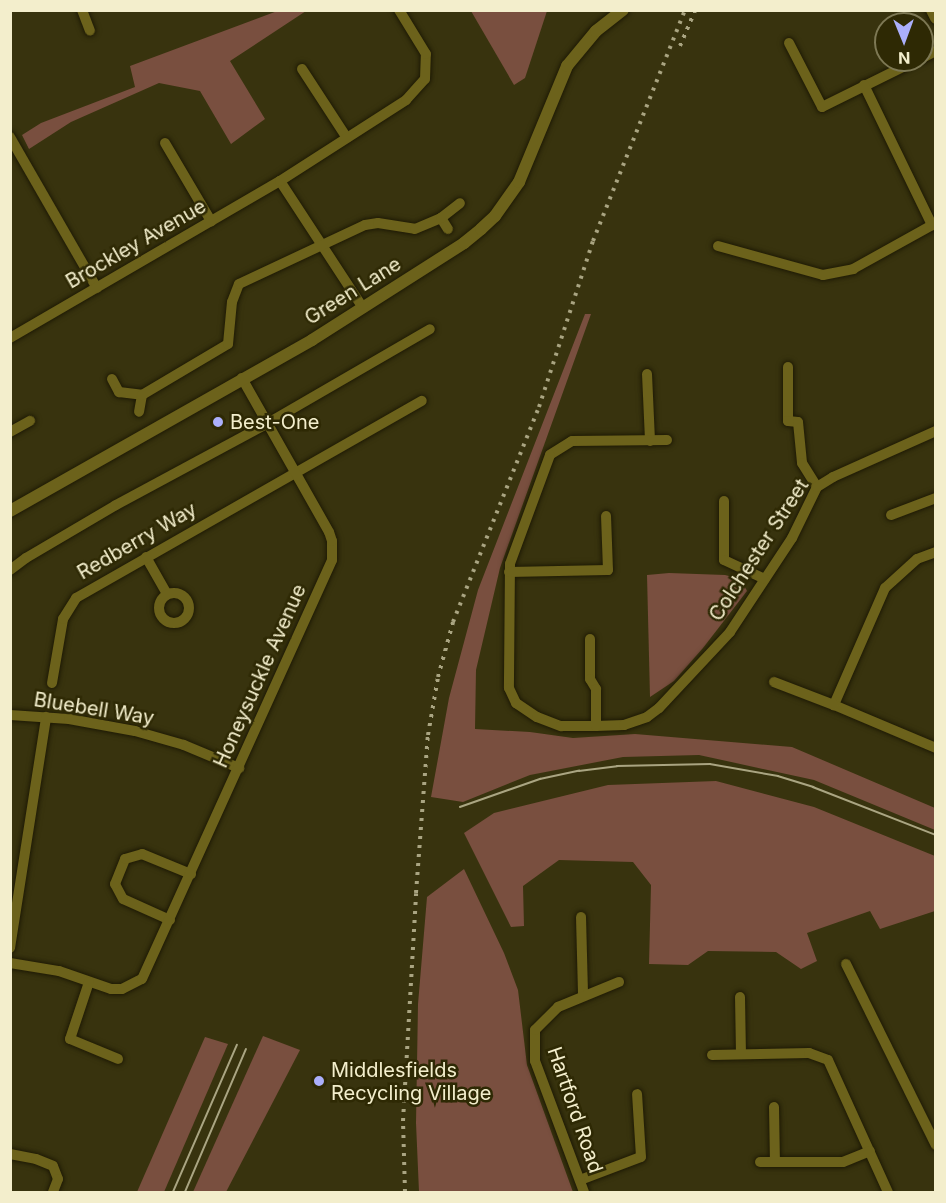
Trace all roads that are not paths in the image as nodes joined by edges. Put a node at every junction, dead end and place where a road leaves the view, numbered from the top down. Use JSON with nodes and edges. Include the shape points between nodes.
{"nodes":[{"id":1,"x":82,"y":10,"type":"edge"},
{"id":2,"x":399,"y":10,"type":"edge"},
{"id":3,"x":623,"y":10,"type":"edge"},
{"id":4,"x":932,"y":10,"type":"edge"},
{"id":5,"x":936,"y":18,"type":"edge"},
{"id":6,"x":90,"y":31,"type":"dead end"},
{"id":7,"x":789,"y":43,"type":"dead end"},
{"id":8,"x":302,"y":69,"type":"dead end"},
{"id":9,"x":892,"y":72,"type":"edge"},
{"id":10,"x":864,"y":85,"type":"junction"},
{"id":11,"x":10,"y":137,"type":"edge"},
{"id":12,"x":347,"y":138,"type":"junction"},
{"id":13,"x":165,"y":143,"type":"dead end"},
{"id":14,"x":280,"y":181,"type":"junction"},
{"id":15,"x":460,"y":203,"type":"dead end"},
{"id":16,"x":441,"y":218,"type":"junction"},
{"id":17,"x":211,"y":221,"type":"junction"},
{"id":18,"x":934,"y":224,"type":"edge"},
{"id":19,"x":448,"y":230,"type":"dead end"},
{"id":20,"x":718,"y":246,"type":"dead end"},
{"id":21,"x":323,"y":247,"type":"junction"},
{"id":22,"x":97,"y":288,"type":"junction"},
{"id":23,"x":363,"y":308,"type":"junction"},
{"id":24,"x":430,"y":329,"type":"dead end"},
{"id":25,"x":10,"y":338,"type":"edge"},
{"id":26,"x":788,"y":367,"type":"dead end"},
{"id":27,"x":647,"y":374,"type":"dead end"},
{"id":28,"x":242,"y":378,"type":"junction"},
{"id":29,"x":112,"y":379,"type":"dead end"},
{"id":30,"x":142,"y":395,"type":"junction"},
{"id":31,"x":422,"y":401,"type":"dead end"},
{"id":32,"x":139,"y":412,"type":"dead end"},
{"id":33,"x":30,"y":421,"type":"dead end"},
{"id":34,"x":268,"y":423,"type":"junction"},
{"id":35,"x":936,"y":431,"type":"edge"},
{"id":36,"x":10,"y":432,"type":"edge"},
{"id":37,"x":667,"y":440,"type":"dead end"},
{"id":38,"x":650,"y":441,"type":"junction"},
{"id":39,"x":295,"y":472,"type":"junction"},
{"id":40,"x":818,"y":487,"type":"junction"},
{"id":41,"x":936,"y":498,"type":"edge"},
{"id":42,"x":724,"y":501,"type":"dead end"},
{"id":43,"x":10,"y":511,"type":"edge"},
{"id":44,"x":891,"y":515,"type":"dead end"},
{"id":45,"x":606,"y":516,"type":"dead end"},
{"id":46,"x":936,"y":552,"type":"edge"},
{"id":47,"x":146,"y":557,"type":"junction"},
{"id":48,"x":10,"y":570,"type":"edge"},
{"id":49,"x":509,"y":572,"type":"junction"},
{"id":50,"x":765,"y":579,"type":"junction"},
{"id":51,"x":167,"y":594,"type":"dead end"},
{"id":52,"x":590,"y":639,"type":"dead end"},
{"id":53,"x":774,"y":682,"type":"dead end"},
{"id":54,"x":52,"y":683,"type":"dead end"},
{"id":55,"x":834,"y":705,"type":"junction"},
{"id":56,"x":10,"y":714,"type":"edge"},
{"id":57,"x":46,"y":717,"type":"junction"},
{"id":58,"x":596,"y":726,"type":"junction"},
{"id":59,"x":936,"y":748,"type":"edge"},
{"id":60,"x":239,"y":768,"type":"junction"},
{"id":61,"x":191,"y":874,"type":"junction"},
{"id":62,"x":581,"y":917,"type":"dead end"},
{"id":63,"x":170,"y":920,"type":"junction"},
{"id":64,"x":10,"y":948,"type":"edge"},
{"id":65,"x":10,"y":963,"type":"edge"},
{"id":66,"x":846,"y":964,"type":"dead end"},
{"id":67,"x":89,"y":982,"type":"junction"},
{"id":68,"x":619,"y":982,"type":"dead end"},
{"id":69,"x":583,"y":996,"type":"junction"},
{"id":70,"x":740,"y":997,"type":"dead end"},
{"id":71,"x":741,"y":1054,"type":"junction"},
{"id":72,"x":712,"y":1055,"type":"dead end"},
{"id":73,"x":118,"y":1059,"type":"dead end"},
{"id":74,"x":637,"y":1094,"type":"dead end"},
{"id":75,"x":774,"y":1107,"type":"dead end"},
{"id":76,"x":936,"y":1145,"type":"edge"},
{"id":77,"x":870,"y":1151,"type":"junction"},
{"id":78,"x":10,"y":1155,"type":"edge"},
{"id":79,"x":760,"y":1162,"type":"dead end"},
{"id":80,"x":775,"y":1162,"type":"junction"},
{"id":81,"x":580,"y":1180,"type":"junction"},
{"id":82,"x":53,"y":1192,"type":"edge"},
{"id":83,"x":584,"y":1192,"type":"edge"},
{"id":84,"x":888,"y":1192,"type":"edge"}],
"edges":[{"from":1,"to":6,"type":"street"},
{"from":2,"to":12,"type":"street","name":"Brockley Avenue","via":[[426,54],[425,79],[406,100]]},
{"from":3,"to":23,"type":"street","name":"Green Lane","via":[[596,31],[567,66],[519,182],[495,216],[464,243]]},
{"from":4,"to":5,"type":"street"},
{"from":7,"to":10,"type":"street","via":[[822,107]]},
{"from":8,"to":12,"type":"street"},
{"from":9,"to":10,"type":"street"},
{"from":10,"to":18,"type":"street"},
{"from":11,"to":22,"type":"street"},
{"from":12,"to":14,"type":"street","name":"Brockley Avenue"},
{"from":13,"to":17,"type":"street"},
{"from":14,"to":17,"type":"street","name":"Brockley Avenue"},
{"from":14,"to":21,"type":"street"},
{"from":15,"to":16,"type":"street"},
{"from":16,"to":19,"type":"street"},
{"from":16,"to":21,"type":"street","via":[[415,229],[378,223],[365,225]]},
{"from":17,"to":22,"type":"street","name":"Brockley Avenue"},
{"from":18,"to":20,"type":"street","via":[[853,269],[823,275]]},
{"from":21,"to":23,"type":"street"},
{"from":21,"to":30,"type":"street","via":[[239,284],[232,302],[228,344]]},
{"from":22,"to":25,"type":"street","name":"Brockley Avenue"},
{"from":23,"to":28,"type":"street","name":"Green Lane"},
{"from":24,"to":34,"type":"street"},
{"from":26,"to":40,"type":"street","via":[[788,421],[798,422],[802,463]]},
{"from":27,"to":38,"type":"street"},
{"from":28,"to":34,"type":"street","name":"Honeysuckle Avenue"},
{"from":28,"to":43,"type":"street","name":"Green Lane"},
{"from":29,"to":30,"type":"street","via":[[119,392]]},
{"from":30,"to":32,"type":"street"},
{"from":31,"to":39,"type":"street","name":"Redberry Way"},
{"from":33,"to":36,"type":"street"},
{"from":34,"to":39,"type":"street","name":"Honeysuckle Avenue"},
{"from":34,"to":48,"type":"street","via":[[116,505]]},
{"from":35,"to":40,"type":"street","name":"Colchester Street","via":[[832,477]]},
{"from":37,"to":38,"type":"street","name":"Colchester Street"},
{"from":38,"to":49,"type":"street","name":"Colchester Street","via":[[572,441],[550,455]]},
{"from":39,"to":47,"type":"street","name":"Redberry Way"},
{"from":39,"to":60,"type":"street","name":"Honeysuckle Avenue","via":[[333,541],[332,560]]},
{"from":40,"to":50,"type":"street","name":"Colchester Street"},
{"from":41,"to":44,"type":"street"},
{"from":42,"to":50,"type":"street","via":[[724,560]]},
{"from":45,"to":49,"type":"street","via":[[608,570]]},
{"from":46,"to":55,"type":"street","via":[[917,559],[885,588]]},
{"from":47,"to":51,"type":"street"},
{"from":47,"to":54,"type":"street","name":"Redberry Way","via":[[70,604],[63,619]]},
{"from":49,"to":58,"type":"street","name":"Colchester Street","via":[[509,688],[516,703],[561,726]]},
{"from":50,"to":58,"type":"street","name":"Colchester Street","via":[[730,632],[659,708],[624,725]]},
{"from":52,"to":58,"type":"street"},
{"from":53,"to":55,"type":"street"},
{"from":55,"to":59,"type":"street"},
{"from":56,"to":57,"type":"street","name":"Bluebell Way"},
{"from":57,"to":60,"type":"street","name":"Bluebell Way","via":[[135,731],[184,745]]},
{"from":57,"to":64,"type":"street"},
{"from":60,"to":61,"type":"street","name":"Honeysuckle Avenue"},
{"from":61,"to":63,"type":"street","name":"Honeysuckle Avenue"},
{"from":61,"to":63,"type":"street","via":[[142,854],[125,859],[116,884],[123,899]]},
{"from":62,"to":69,"type":"street"},
{"from":63,"to":67,"type":"street","name":"Honeysuckle Avenue","via":[[142,980],[111,989]]},
{"from":65,"to":67,"type":"street","via":[[59,971]]},
{"from":66,"to":76,"type":"street"},
{"from":67,"to":73,"type":"street","via":[[70,1039]]},
{"from":68,"to":69,"type":"street","name":"Hartford Road"},
{"from":69,"to":81,"type":"street","name":"Hartford Road","via":[[547,1015],[536,1030],[534,1045],[535,1061]]},
{"from":70,"to":71,"type":"street"},
{"from":71,"to":72,"type":"street"},
{"from":71,"to":77,"type":"street","via":[[809,1053],[828,1060]]},
{"from":74,"to":81,"type":"street","via":[[641,1157]]},
{"from":75,"to":80,"type":"street"},
{"from":77,"to":80,"type":"street","via":[[843,1162]]},
{"from":77,"to":84,"type":"street"},
{"from":78,"to":82,"type":"street","via":[[53,1166],[58,1179]]},
{"from":79,"to":80,"type":"street"},
{"from":81,"to":83,"type":"street","name":"Hartford Road"}]}
